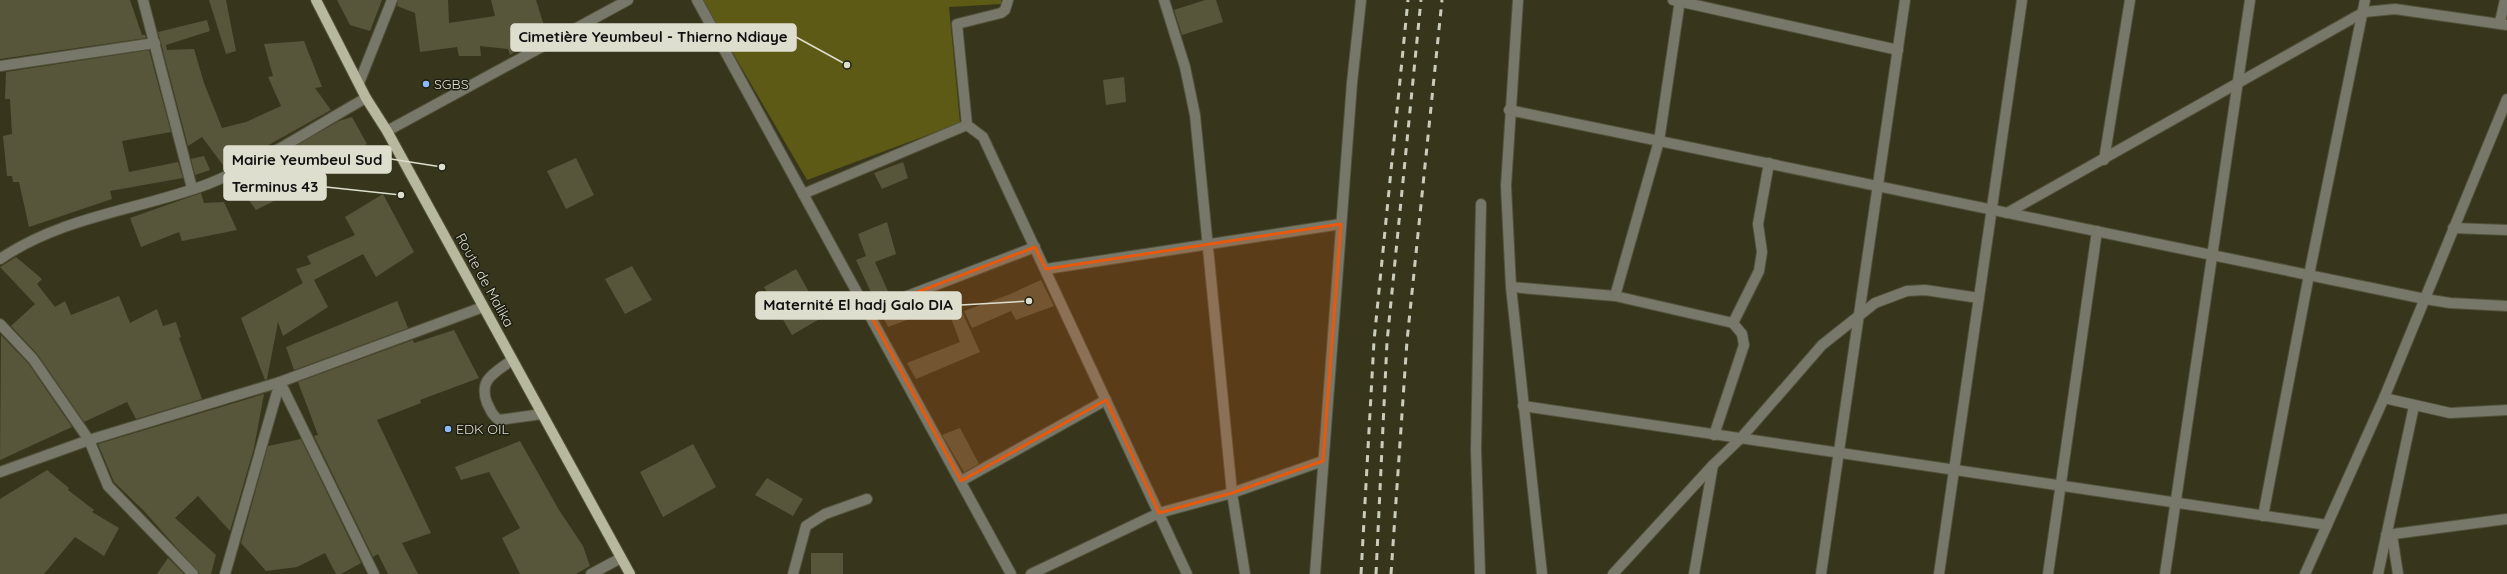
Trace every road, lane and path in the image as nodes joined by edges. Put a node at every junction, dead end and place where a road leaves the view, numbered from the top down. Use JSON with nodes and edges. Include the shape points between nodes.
{"nodes":[{"id":1,"x":143,"y":0,"type":"edge"},
{"id":2,"x":316,"y":0,"type":"edge"},
{"id":3,"x":392,"y":0,"type":"edge"},
{"id":4,"x":628,"y":0,"type":"edge"},
{"id":5,"x":697,"y":0,"type":"edge"},
{"id":6,"x":1008,"y":0,"type":"edge"},
{"id":7,"x":1164,"y":0,"type":"edge"},
{"id":8,"x":1361,"y":0,"type":"edge"},
{"id":9,"x":1518,"y":0,"type":"edge"},
{"id":10,"x":1905,"y":0,"type":"edge"},
{"id":11,"x":2022,"y":0,"type":"edge"},
{"id":12,"x":2130,"y":0,"type":"edge"},
{"id":13,"x":2250,"y":0,"type":"edge"},
{"id":14,"x":2365,"y":0,"type":"edge"},
{"id":15,"x":2505,"y":0,"type":"edge"},
{"id":16,"x":1678,"y":1,"type":"edge"},
{"id":17,"x":2364,"y":12,"type":"junction"},
{"id":18,"x":2503,"y":24,"type":"edge"},
{"id":19,"x":155,"y":43,"type":"junction"},
{"id":20,"x":1898,"y":50,"type":"junction"},
{"id":21,"x":0,"y":66,"type":"edge"},
{"id":22,"x":359,"y":83,"type":"junction"},
{"id":23,"x":2238,"y":83,"type":"junction"},
{"id":24,"x":366,"y":98,"type":"junction"},
{"id":25,"x":2507,"y":99,"type":"edge"},
{"id":26,"x":1509,"y":110,"type":"junction"},
{"id":27,"x":968,"y":125,"type":"junction"},
{"id":28,"x":387,"y":131,"type":"junction"},
{"id":29,"x":1659,"y":140,"type":"junction"},
{"id":30,"x":2104,"y":160,"type":"junction"},
{"id":31,"x":1769,"y":163,"type":"junction"},
{"id":32,"x":1878,"y":186,"type":"junction"},
{"id":33,"x":192,"y":188,"type":"junction"},
{"id":34,"x":803,"y":194,"type":"junction"},
{"id":35,"x":1481,"y":204,"type":"dead end"},
{"id":36,"x":1992,"y":209,"type":"junction"},
{"id":37,"x":2007,"y":213,"type":"junction"},
{"id":38,"x":1341,"y":224,"type":"junction"},
{"id":39,"x":2453,"y":228,"type":"junction"},
{"id":40,"x":2507,"y":230,"type":"edge"},
{"id":41,"x":2096,"y":231,"type":"junction"},
{"id":42,"x":1208,"y":244,"type":"junction"},
{"id":43,"x":1035,"y":247,"type":"junction"},
{"id":44,"x":2212,"y":255,"type":"junction"},
{"id":45,"x":0,"y":259,"type":"edge"},
{"id":46,"x":1046,"y":269,"type":"junction"},
{"id":47,"x":2309,"y":275,"type":"junction"},
{"id":48,"x":1511,"y":287,"type":"junction"},
{"id":49,"x":1615,"y":296,"type":"junction"},
{"id":50,"x":1979,"y":298,"type":"junction"},
{"id":51,"x":2425,"y":299,"type":"junction"},
{"id":52,"x":483,"y":307,"type":"junction"},
{"id":53,"x":2507,"y":307,"type":"edge"},
{"id":54,"x":868,"y":311,"type":"junction"},
{"id":55,"x":1859,"y":315,"type":"junction"},
{"id":56,"x":1733,"y":323,"type":"junction"},
{"id":57,"x":0,"y":324,"type":"edge"},
{"id":58,"x":512,"y":360,"type":"junction"},
{"id":59,"x":280,"y":382,"type":"junction"},
{"id":60,"x":2384,"y":398,"type":"junction"},
{"id":61,"x":1106,"y":400,"type":"junction"},
{"id":62,"x":1523,"y":406,"type":"junction"},
{"id":63,"x":2414,"y":406,"type":"junction"},
{"id":64,"x":2507,"y":410,"type":"edge"},
{"id":65,"x":542,"y":414,"type":"junction"},
{"id":66,"x":1714,"y":434,"type":"junction"},
{"id":67,"x":1742,"y":438,"type":"junction"},
{"id":68,"x":89,"y":440,"type":"junction"},
{"id":69,"x":1838,"y":453,"type":"junction"},
{"id":70,"x":1323,"y":462,"type":"junction"},
{"id":71,"x":1713,"y":465,"type":"junction"},
{"id":72,"x":1954,"y":470,"type":"junction"},
{"id":73,"x":0,"y":472,"type":"edge"},
{"id":74,"x":961,"y":481,"type":"junction"},
{"id":75,"x":2060,"y":486,"type":"junction"},
{"id":76,"x":1232,"y":493,"type":"junction"},
{"id":77,"x":868,"y":499,"type":"dead end"},
{"id":78,"x":2176,"y":503,"type":"junction"},
{"id":79,"x":1159,"y":513,"type":"junction"},
{"id":80,"x":2263,"y":516,"type":"junction"},
{"id":81,"x":2507,"y":519,"type":"edge"},
{"id":82,"x":2327,"y":525,"type":"junction"},
{"id":83,"x":2389,"y":535,"type":"junction"},
{"id":84,"x":621,"y":558,"type":"junction"},
{"id":85,"x":194,"y":574,"type":"edge"},
{"id":86,"x":225,"y":574,"type":"edge"},
{"id":87,"x":374,"y":574,"type":"edge"},
{"id":88,"x":592,"y":574,"type":"edge"},
{"id":89,"x":630,"y":574,"type":"edge"},
{"id":90,"x":793,"y":574,"type":"edge"},
{"id":91,"x":1011,"y":574,"type":"edge"},
{"id":92,"x":1031,"y":574,"type":"edge"},
{"id":93,"x":1187,"y":574,"type":"edge"},
{"id":94,"x":1245,"y":574,"type":"edge"},
{"id":95,"x":1315,"y":574,"type":"edge"},
{"id":96,"x":1480,"y":574,"type":"edge"},
{"id":97,"x":1542,"y":574,"type":"edge"},
{"id":98,"x":1613,"y":574,"type":"edge"},
{"id":99,"x":1694,"y":574,"type":"edge"},
{"id":100,"x":1820,"y":574,"type":"edge"},
{"id":101,"x":1939,"y":574,"type":"edge"},
{"id":102,"x":2048,"y":574,"type":"edge"},
{"id":103,"x":2165,"y":574,"type":"edge"},
{"id":104,"x":2305,"y":574,"type":"edge"},
{"id":105,"x":2378,"y":574,"type":"edge"},
{"id":106,"x":2398,"y":574,"type":"edge"}],
"edges":[{"from":1,"to":19,"type":"street"},
{"from":2,"to":22,"type":"main road","name":"Route de Malika"},
{"from":3,"to":22,"type":"street"},
{"from":4,"to":28,"type":"street"},
{"from":5,"to":34,"type":"street"},
{"from":6,"to":27,"type":"street","via":[[1005,10],[1001,13],[957,24]]},
{"from":7,"to":42,"type":"street","via":[[1185,67],[1195,115]]},
{"from":8,"to":38,"type":"street"},
{"from":9,"to":26,"type":"street"},
{"from":10,"to":20,"type":"street"},
{"from":11,"to":36,"type":"street"},
{"from":12,"to":30,"type":"street"},
{"from":13,"to":23,"type":"street"},
{"from":14,"to":17,"type":"street"},
{"from":15,"to":18,"type":"street"},
{"from":16,"to":20,"type":"street"},
{"from":16,"to":29,"type":"street"},
{"from":17,"to":18,"type":"street","via":[[2395,9]]},
{"from":17,"to":23,"type":"street"},
{"from":17,"to":47,"type":"street"},
{"from":19,"to":21,"type":"street"},
{"from":19,"to":33,"type":"street"},
{"from":20,"to":32,"type":"street"},
{"from":22,"to":24,"type":"main road","name":"Route de Malika"},
{"from":23,"to":30,"type":"street"},
{"from":23,"to":44,"type":"street"},
{"from":24,"to":28,"type":"main road","name":"Route de Malika"},
{"from":24,"to":33,"type":"street","via":[[246,166]]},
{"from":25,"to":39,"type":"street"},
{"from":26,"to":29,"type":"street"},
{"from":26,"to":48,"type":"street","via":[[1506,186]]},
{"from":27,"to":34,"type":"street"},
{"from":27,"to":43,"type":"street","via":[[982,137]]},
{"from":28,"to":52,"type":"main road","name":"Route de Malika"},
{"from":29,"to":31,"type":"street"},
{"from":29,"to":49,"type":"street"},
{"from":30,"to":37,"type":"street"},
{"from":31,"to":32,"type":"street"},
{"from":31,"to":56,"type":"street","via":[[1758,224],[1762,252],[1759,271]]},
{"from":32,"to":36,"type":"street"},
{"from":32,"to":55,"type":"street"},
{"from":33,"to":45,"type":"street","via":[[61,228],[19,246]]},
{"from":34,"to":54,"type":"street"},
{"from":35,"to":96,"type":"street","via":[[1476,450]]},
{"from":36,"to":37,"type":"street"},
{"from":36,"to":50,"type":"street"},
{"from":37,"to":41,"type":"street"},
{"from":38,"to":42,"type":"street"},
{"from":38,"to":70,"type":"street"},
{"from":39,"to":40,"type":"street"},
{"from":39,"to":51,"type":"street"},
{"from":41,"to":44,"type":"street"},
{"from":41,"to":75,"type":"street"},
{"from":42,"to":46,"type":"street"},
{"from":42,"to":76,"type":"street"},
{"from":43,"to":46,"type":"street"},
{"from":43,"to":54,"type":"street"},
{"from":44,"to":47,"type":"street"},
{"from":44,"to":78,"type":"street"},
{"from":46,"to":61,"type":"street"},
{"from":47,"to":51,"type":"street"},
{"from":47,"to":80,"type":"street"},
{"from":48,"to":49,"type":"street"},
{"from":48,"to":62,"type":"street"},
{"from":49,"to":56,"type":"street"},
{"from":50,"to":55,"type":"street","via":[[1925,290],[1907,291],[1875,303]]},
{"from":50,"to":72,"type":"street"},
{"from":51,"to":53,"type":"street"},
{"from":51,"to":60,"type":"street"},
{"from":52,"to":58,"type":"main road","name":"Route de Malika"},
{"from":52,"to":59,"type":"street"},
{"from":54,"to":74,"type":"street"},
{"from":55,"to":67,"type":"street","via":[[1822,345]]},
{"from":55,"to":69,"type":"street"},
{"from":56,"to":66,"type":"street","via":[[1742,334],[1744,344]]},
{"from":57,"to":68,"type":"street","via":[[33,359]]},
{"from":58,"to":65,"type":"main road","name":"Route de Malika"},
{"from":58,"to":65,"type":"street","via":[[483,386],[493,416],[499,420]]},
{"from":59,"to":68,"type":"street"},
{"from":59,"to":86,"type":"street"},
{"from":59,"to":87,"type":"street"},
{"from":60,"to":63,"type":"street"},
{"from":60,"to":82,"type":"street"},
{"from":61,"to":74,"type":"street"},
{"from":61,"to":79,"type":"street"},
{"from":62,"to":66,"type":"street"},
{"from":62,"to":97,"type":"street"},
{"from":63,"to":64,"type":"street","via":[[2450,413]]},
{"from":63,"to":83,"type":"street"},
{"from":65,"to":84,"type":"main road","name":"Route de Malika"},
{"from":66,"to":67,"type":"street"},
{"from":67,"to":69,"type":"street"},
{"from":67,"to":71,"type":"street"},
{"from":68,"to":73,"type":"street"},
{"from":68,"to":85,"type":"street","via":[[108,486]]},
{"from":69,"to":72,"type":"street"},
{"from":69,"to":100,"type":"street"},
{"from":70,"to":76,"type":"street"},
{"from":70,"to":95,"type":"street"},
{"from":71,"to":98,"type":"street"},
{"from":71,"to":99,"type":"street"},
{"from":72,"to":75,"type":"street"},
{"from":72,"to":101,"type":"street"},
{"from":74,"to":91,"type":"street"},
{"from":75,"to":78,"type":"street"},
{"from":75,"to":102,"type":"street"},
{"from":76,"to":79,"type":"street"},
{"from":76,"to":94,"type":"street"},
{"from":77,"to":90,"type":"street","via":[[825,514],[806,526]]},
{"from":78,"to":80,"type":"street"},
{"from":78,"to":103,"type":"street"},
{"from":79,"to":92,"type":"street"},
{"from":79,"to":93,"type":"street"},
{"from":80,"to":82,"type":"street"},
{"from":81,"to":83,"type":"street"},
{"from":82,"to":104,"type":"street"},
{"from":83,"to":105,"type":"street"},
{"from":83,"to":106,"type":"street"},
{"from":84,"to":88,"type":"street"},
{"from":84,"to":89,"type":"main road","name":"Route de Malika"}]}
